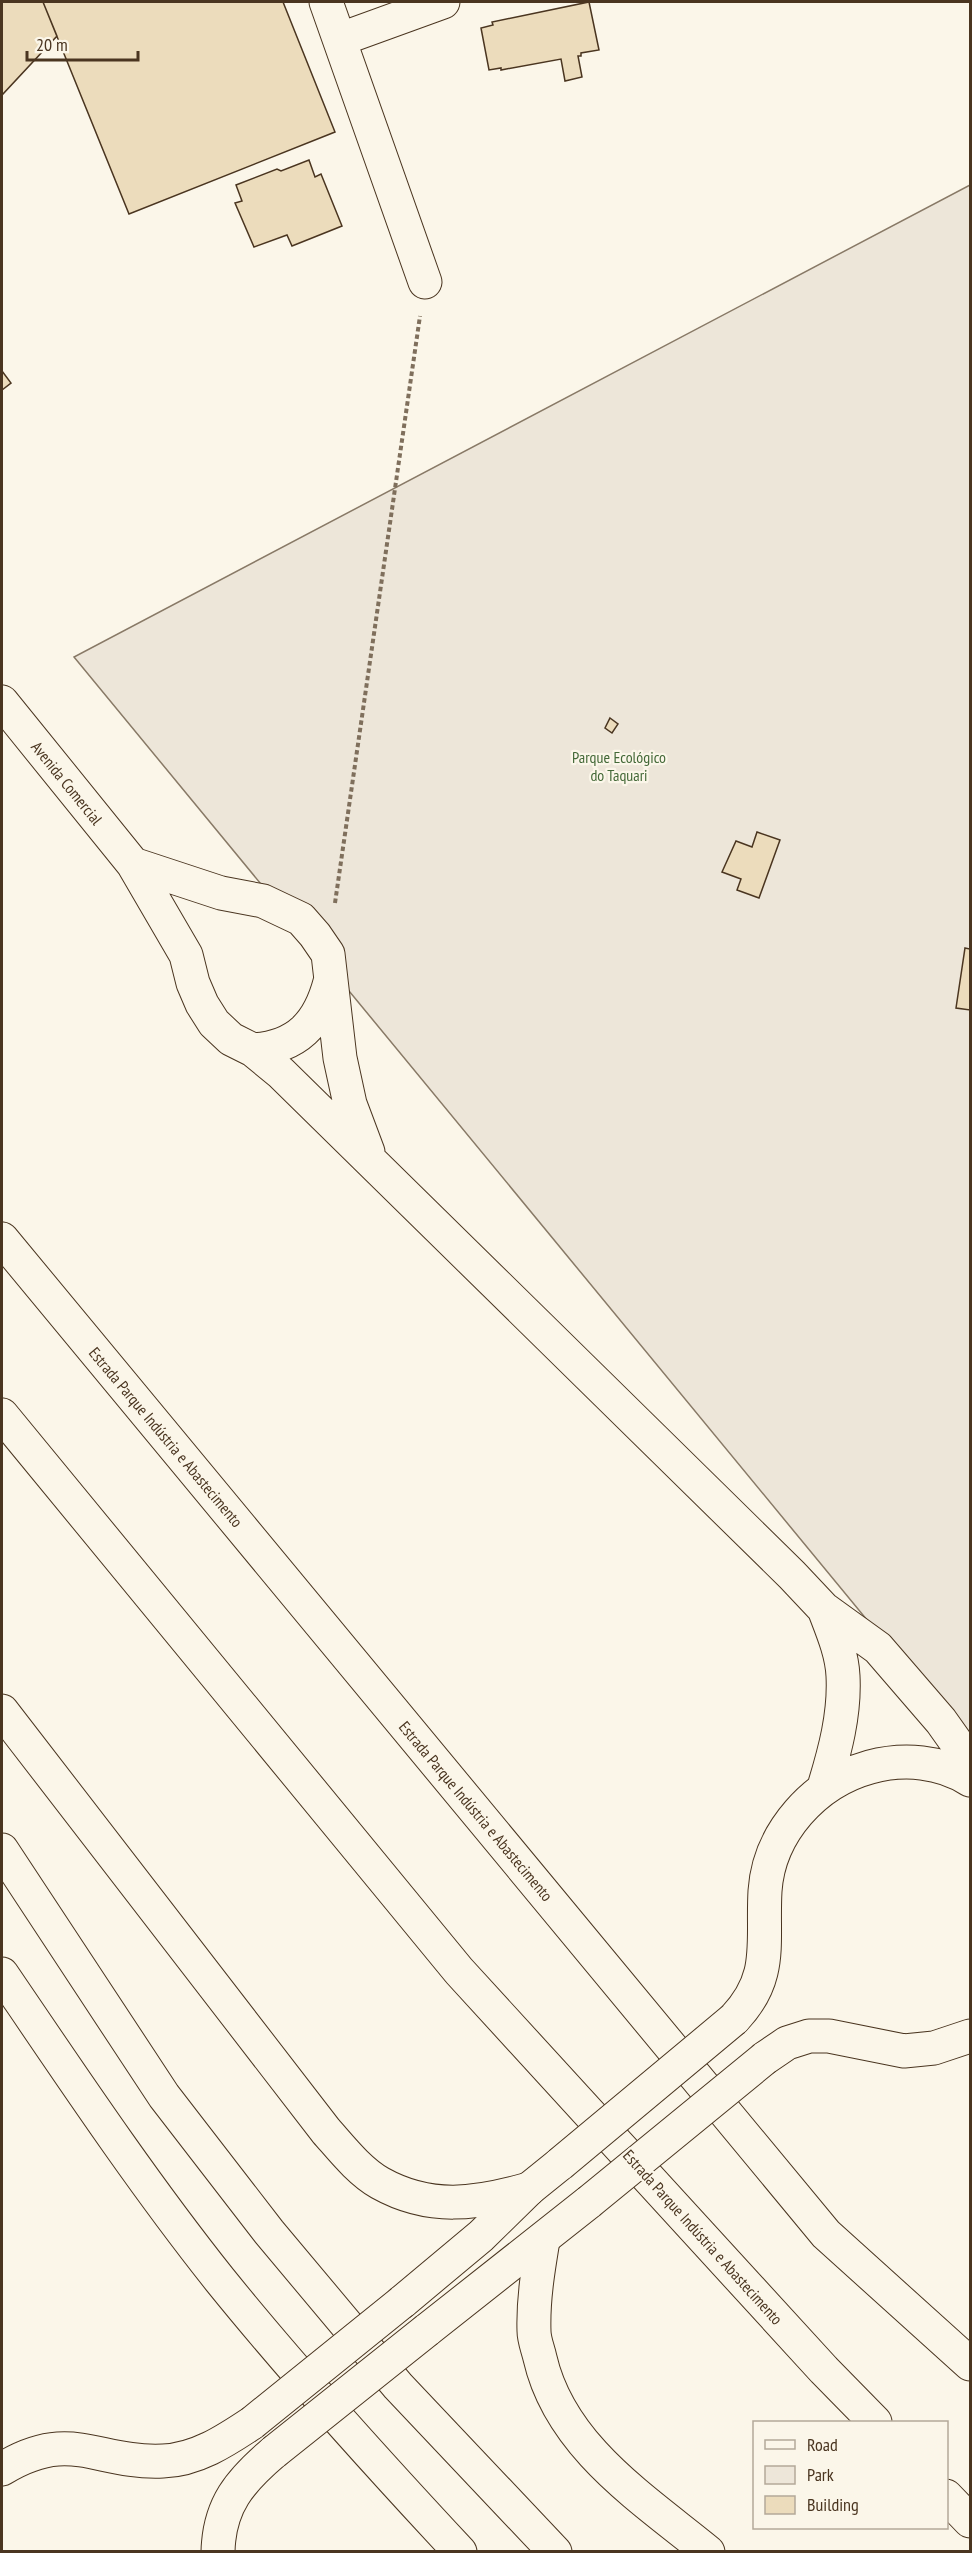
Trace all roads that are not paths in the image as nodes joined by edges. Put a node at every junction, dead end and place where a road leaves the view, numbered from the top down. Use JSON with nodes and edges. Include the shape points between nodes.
{"nodes":[{"id":1,"x":326,"y":2,"type":"edge"},
{"id":2,"x":443,"y":2,"type":"edge"},
{"id":3,"x":341,"y":39,"type":"junction"},
{"id":4,"x":425,"y":282,"type":"road end"},
{"id":5,"x":2,"y":702,"type":"edge"},
{"id":6,"x":133,"y":864,"type":"junction"},
{"id":7,"x":330,"y":966,"type":"junction"},
{"id":8,"x":253,"y":1050,"type":"junction"},
{"id":9,"x":371,"y":1161,"type":"junction"},
{"id":10,"x":2,"y":1239,"type":"edge"},
{"id":11,"x":2,"y":1415,"type":"edge"},
{"id":12,"x":824,"y":1609,"type":"junction"},
{"id":13,"x":2,"y":1711,"type":"edge"},
{"id":14,"x":970,"y":1762,"type":"edge"},
{"id":15,"x":970,"y":1780,"type":"edge"},
{"id":16,"x":824,"y":1787,"type":"junction"},
{"id":17,"x":2,"y":1850,"type":"edge"},
{"id":18,"x":2,"y":1974,"type":"edge"},
{"id":19,"x":970,"y":2036,"type":"edge"},
{"id":20,"x":529,"y":2189,"type":"junction"},
{"id":21,"x":543,"y":2240,"type":"junction"},
{"id":22,"x":970,"y":2364,"type":"edge"},
{"id":23,"x":874,"y":2421,"type":"edge"},
{"id":24,"x":2,"y":2469,"type":"edge"},
{"id":25,"x":948,"y":2498,"type":"edge"},
{"id":26,"x":970,"y":2521,"type":"edge"},
{"id":27,"x":218,"y":2552,"type":"edge"},
{"id":28,"x":460,"y":2552,"type":"edge"},
{"id":29,"x":555,"y":2552,"type":"edge"},
{"id":30,"x":708,"y":2552,"type":"edge"}],
"edges":[{"from":1,"to":3,"type":"main road"},
{"from":2,"to":3,"type":"main road"},
{"from":3,"to":4,"type":"main road"},
{"from":5,"to":6,"type":"main road","name":"Avenida Comercial"},
{"from":6,"to":7,"type":"main road","via":[[221,893],[263,901],[301,919],[315,934]]},
{"from":6,"to":8,"type":"main road","name":"Avenida Comercial","via":[[186,955],[193,983],[214,1023],[231,1039]]},
{"from":7,"to":8,"type":"main road","via":[[325,1001],[301,1035],[267,1049]]},
{"from":7,"to":9,"type":"main road","via":[[340,1058],[350,1104]]},
{"from":8,"to":9,"type":"main road","name":"Avenida Comercial","via":[[282,1073]]},
{"from":9,"to":12,"type":"main road","name":"Avenida Comercial"},
{"from":10,"to":22,"type":"main road","name":"Estrada Parque Indústria e Abastecimento","via":[[826,2234]]},
{"from":11,"to":23,"type":"main road","name":"Estrada Parque Indústria e Abastecimento","via":[[459,1971]]},
{"from":12,"to":14,"type":"main road","name":"Avenida Comercial","via":[[878,1648],[941,1721]]},
{"from":12,"to":16,"type":"main road","via":[[843,1675],[837,1745]]},
{"from":13,"to":20,"type":"main road","via":[[326,2131],[356,2164],[378,2182],[411,2196],[446,2203],[486,2201]]},
{"from":15,"to":16,"type":"main road","via":[[920,1761],[884,1763]]},
{"from":16,"to":20,"type":"main road","bridge":true,"via":[[783,1834],[770,1860],[765,1890],[764,1958],[759,1983],[749,2003]]},
{"from":17,"to":29,"type":"main road","via":[[164,2096],[269,2232],[398,2386]]},
{"from":18,"to":28,"type":"main road","via":[[114,2139],[220,2279],[361,2446]]},
{"from":19,"to":21,"type":"main road","bridge":true,"via":[[934,2048],[904,2050],[829,2036],[809,2036],[787,2043]]},
{"from":20,"to":24,"type":"main road","bridge":true,"via":[[481,2236],[402,2302],[223,2442],[164,2461],[52,2448],[18,2459]]},
{"from":21,"to":27,"type":"main road","bridge":true,"via":[[253,2470],[235,2491],[223,2514]]},
{"from":21,"to":30,"type":"main road","via":[[534,2293],[534,2334],[555,2401],[575,2435],[617,2477]]},
{"from":25,"to":26,"type":"main road"}]}
